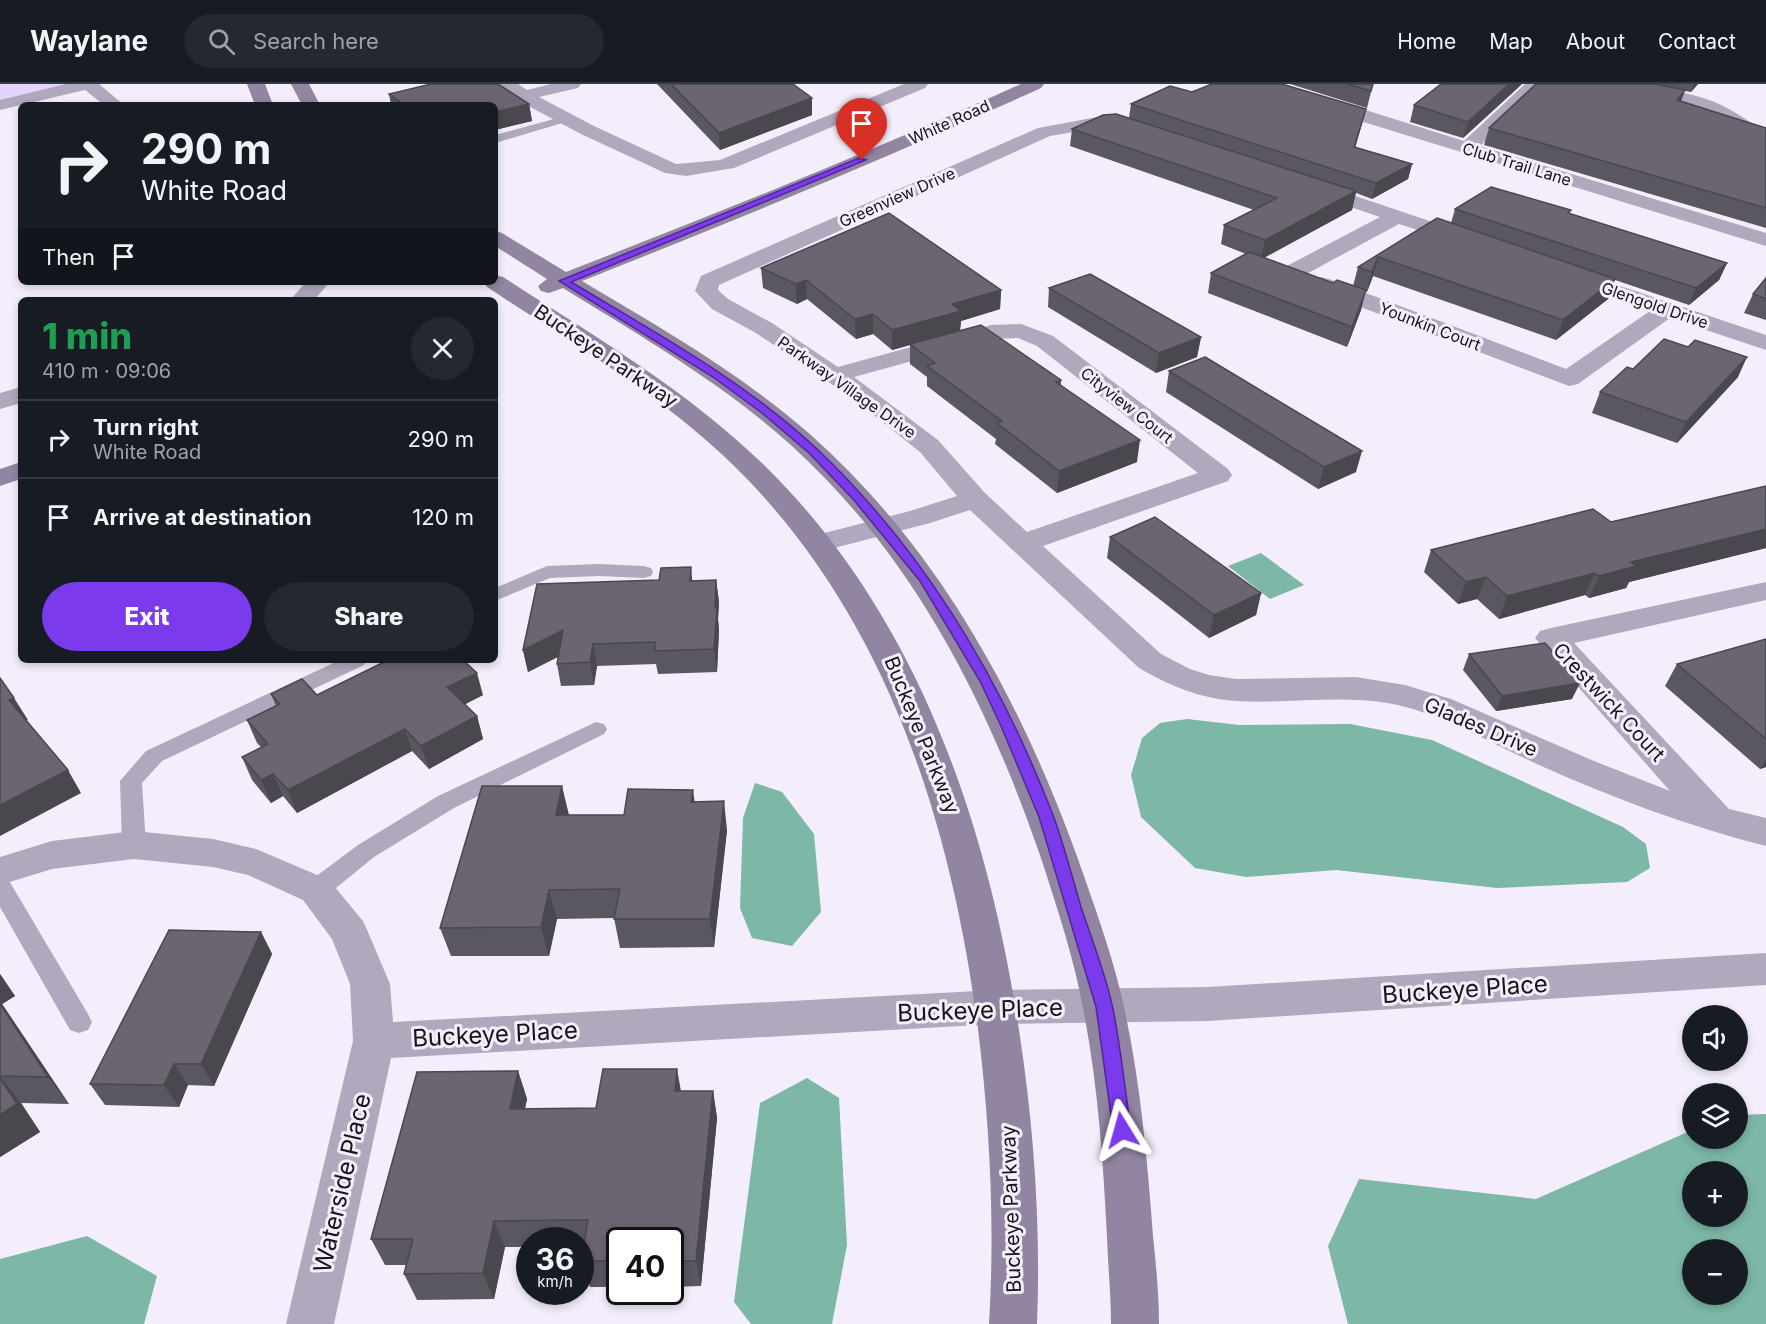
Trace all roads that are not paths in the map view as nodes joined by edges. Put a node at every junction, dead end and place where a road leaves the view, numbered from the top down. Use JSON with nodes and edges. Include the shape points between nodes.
{"nodes":[{"id":1,"x":88,"y":84,"type":"edge"},
{"id":2,"x":256,"y":84,"type":"edge"},
{"id":3,"x":300,"y":84,"type":"edge"},
{"id":4,"x":506,"y":84,"type":"edge"},
{"id":5,"x":572,"y":84,"type":"edge"},
{"id":6,"x":920,"y":84,"type":"edge"},
{"id":7,"x":1035,"y":84,"type":"edge"},
{"id":8,"x":1270,"y":84,"type":"edge"},
{"id":9,"x":1535,"y":84,"type":"edge"},
{"id":10,"x":1609,"y":84,"type":"edge"},
{"id":11,"x":523,"y":96,"type":"junction"},
{"id":12,"x":111,"y":102,"type":"edge"},
{"id":13,"x":263,"y":102,"type":"edge"},
{"id":14,"x":309,"y":102,"type":"edge"},
{"id":15,"x":0,"y":105,"type":"edge"},
{"id":16,"x":565,"y":119,"type":"junction"},
{"id":17,"x":1766,"y":121,"type":"edge"},
{"id":18,"x":1737,"y":122,"type":"junction"},
{"id":19,"x":1145,"y":132,"type":"edge"},
{"id":20,"x":498,"y":139,"type":"edge"},
{"id":21,"x":1766,"y":140,"type":"edge"},
{"id":22,"x":1467,"y":148,"type":"junction"},
{"id":23,"x":1295,"y":182,"type":"edge"},
{"id":24,"x":1398,"y":216,"type":"junction"},
{"id":25,"x":498,"y":239,"type":"edge"},
{"id":26,"x":1766,"y":240,"type":"edge"},
{"id":27,"x":1487,"y":247,"type":"edge"},
{"id":28,"x":1555,"y":270,"type":"edge"},
{"id":29,"x":564,"y":281,"type":"junction"},
{"id":30,"x":498,"y":284,"type":"edge"},
{"id":31,"x":316,"y":285,"type":"edge"},
{"id":32,"x":706,"y":291,"type":"joint"},
{"id":33,"x":304,"y":297,"type":"edge"},
{"id":34,"x":518,"y":297,"type":"junction"},
{"id":35,"x":498,"y":304,"type":"edge"},
{"id":36,"x":1667,"y":309,"type":"junction"},
{"id":37,"x":1766,"y":344,"type":"edge"},
{"id":38,"x":835,"y":375,"type":"junction"},
{"id":39,"x":18,"y":396,"type":"edge"},
{"id":40,"x":0,"y":401,"type":"edge"},
{"id":41,"x":18,"y":472,"type":"edge"},
{"id":42,"x":0,"y":478,"type":"edge"},
{"id":43,"x":975,"y":499,"type":"junction"},
{"id":44,"x":884,"y":526,"type":"junction"},
{"id":45,"x":819,"y":543,"type":"junction"},
{"id":46,"x":1023,"y":543,"type":"junction"},
{"id":47,"x":644,"y":572,"type":"dead end"},
{"id":48,"x":1766,"y":591,"type":"edge"},
{"id":49,"x":498,"y":594,"type":"edge"},
{"id":50,"x":351,"y":663,"type":"edge"},
{"id":51,"x":1185,"y":681,"type":"joint"},
{"id":52,"x":596,"y":729,"type":"dead end"},
{"id":53,"x":1720,"y":822,"type":"junction"},
{"id":54,"x":1766,"y":831,"type":"edge"},
{"id":55,"x":134,"y":845,"type":"junction"},
{"id":56,"x":0,"y":871,"type":"edge"},
{"id":57,"x":0,"y":886,"type":"edge"},
{"id":58,"x":316,"y":890,"type":"junction"},
{"id":59,"x":1766,"y":969,"type":"edge"},
{"id":60,"x":996,"y":1007,"type":"junction"},
{"id":61,"x":1104,"y":1007,"type":"junction"},
{"id":62,"x":79,"y":1022,"type":"dead end"},
{"id":63,"x":374,"y":1041,"type":"junction"},
{"id":64,"x":310,"y":1324,"type":"edge"},
{"id":65,"x":1013,"y":1324,"type":"edge"},
{"id":66,"x":1135,"y":1324,"type":"edge"}],
"edges":[{"from":1,"to":12,"type":"street"},
{"from":1,"to":15,"type":"street"},
{"from":2,"to":13,"type":"street"},
{"from":3,"to":14,"type":"street"},
{"from":4,"to":11,"type":"street"},
{"from":5,"to":11,"type":"street"},
{"from":6,"to":16,"type":"street","via":[[727,164],[695,170],[672,169]]},
{"from":7,"to":29,"type":"street","name":"White Road"},
{"from":8,"to":22,"type":"street","name":"Club Trail Lane"},
{"from":9,"to":22,"type":"street"},
{"from":10,"to":18,"type":"street","via":[[1683,98],[1720,111]]},
{"from":11,"to":16,"type":"street"},
{"from":16,"to":20,"type":"lane"},
{"from":17,"to":18,"type":"street"},
{"from":18,"to":21,"type":"street"},
{"from":19,"to":32,"type":"street","name":"Greenview Drive","via":[[1099,123],[1072,124],[1044,132],[709,281]]},
{"from":22,"to":26,"type":"street","name":"Club Trail Lane"},
{"from":23,"to":24,"type":"street"},
{"from":24,"to":27,"type":"street"},
{"from":24,"to":36,"type":"street","name":"Younkin Court","via":[[1291,273],[1569,379]]},
{"from":25,"to":29,"type":"street","name":"Buckeye Parkway"},
{"from":28,"to":36,"type":"street","name":"Glengold Drive"},
{"from":29,"to":34,"type":"street","name":"White Road"},
{"from":29,"to":44,"type":"street","name":"Buckeye Parkway","via":[[717,375],[766,411],[813,451]]},
{"from":30,"to":34,"type":"street","name":"Buckeye Parkway"},
{"from":31,"to":33,"type":"street"},
{"from":32,"to":38,"type":"street","name":"Parkway Village Drive","via":[[720,304]]},
{"from":34,"to":35,"type":"street","name":"White Road"},
{"from":34,"to":45,"type":"street","name":"Buckeye Parkway","via":[[688,410],[758,474]]},
{"from":36,"to":37,"type":"street","name":"Glengold Drive"},
{"from":38,"to":43,"type":"street","name":"Parkway Village Drive","via":[[929,446]]},
{"from":38,"to":46,"type":"street","name":"Cityview Court","via":[[992,332],[1021,331],[1045,341],[1218,475]]},
{"from":39,"to":40,"type":"street"},
{"from":41,"to":42,"type":"street"},
{"from":43,"to":44,"type":"street"},
{"from":43,"to":46,"type":"street","name":"Parkway Village Drive"},
{"from":44,"to":45,"type":"street"},
{"from":44,"to":61,"type":"street","name":"Buckeye Parkway","via":[[950,619],[1008,726],[1046,817]]},
{"from":45,"to":60,"type":"street","name":"Buckeye Parkway","via":[[885,645],[920,720],[959,828]]},
{"from":46,"to":51,"type":"street","name":"Parkway Village Drive","via":[[1150,661]]},
{"from":47,"to":49,"type":"lane","via":[[547,572]]},
{"from":48,"to":53,"type":"street","name":"Crestwick Court","via":[[1551,638]]},
{"from":50,"to":55,"type":"lane","via":[[154,756],[130,781]]},
{"from":51,"to":53,"type":"street","name":"Glades Drive","via":[[1228,691],[1342,687],[1425,701],[1593,775]]},
{"from":52,"to":58,"type":"lane","via":[[446,802],[366,851]]},
{"from":53,"to":54,"type":"street","name":"Glades Drive"},
{"from":55,"to":56,"type":"street","via":[[52,855]]},
{"from":55,"to":58,"type":"street","via":[[213,853],[256,863]]},
{"from":57,"to":62,"type":"lane"},
{"from":58,"to":63,"type":"street","name":"Waterside Place","via":[[350,932],[370,984]]},
{"from":59,"to":61,"type":"street","name":"Buckeye Place"},
{"from":60,"to":61,"type":"street","name":"Buckeye Place"},
{"from":60,"to":63,"type":"street","name":"Buckeye Place"},
{"from":60,"to":65,"type":"street","name":"Buckeye Parkway","via":[[1013,1151]]},
{"from":61,"to":66,"type":"street","name":"Buckeye Parkway","via":[[1125,1151]]},
{"from":63,"to":64,"type":"street","name":"Waterside Place"}]}
